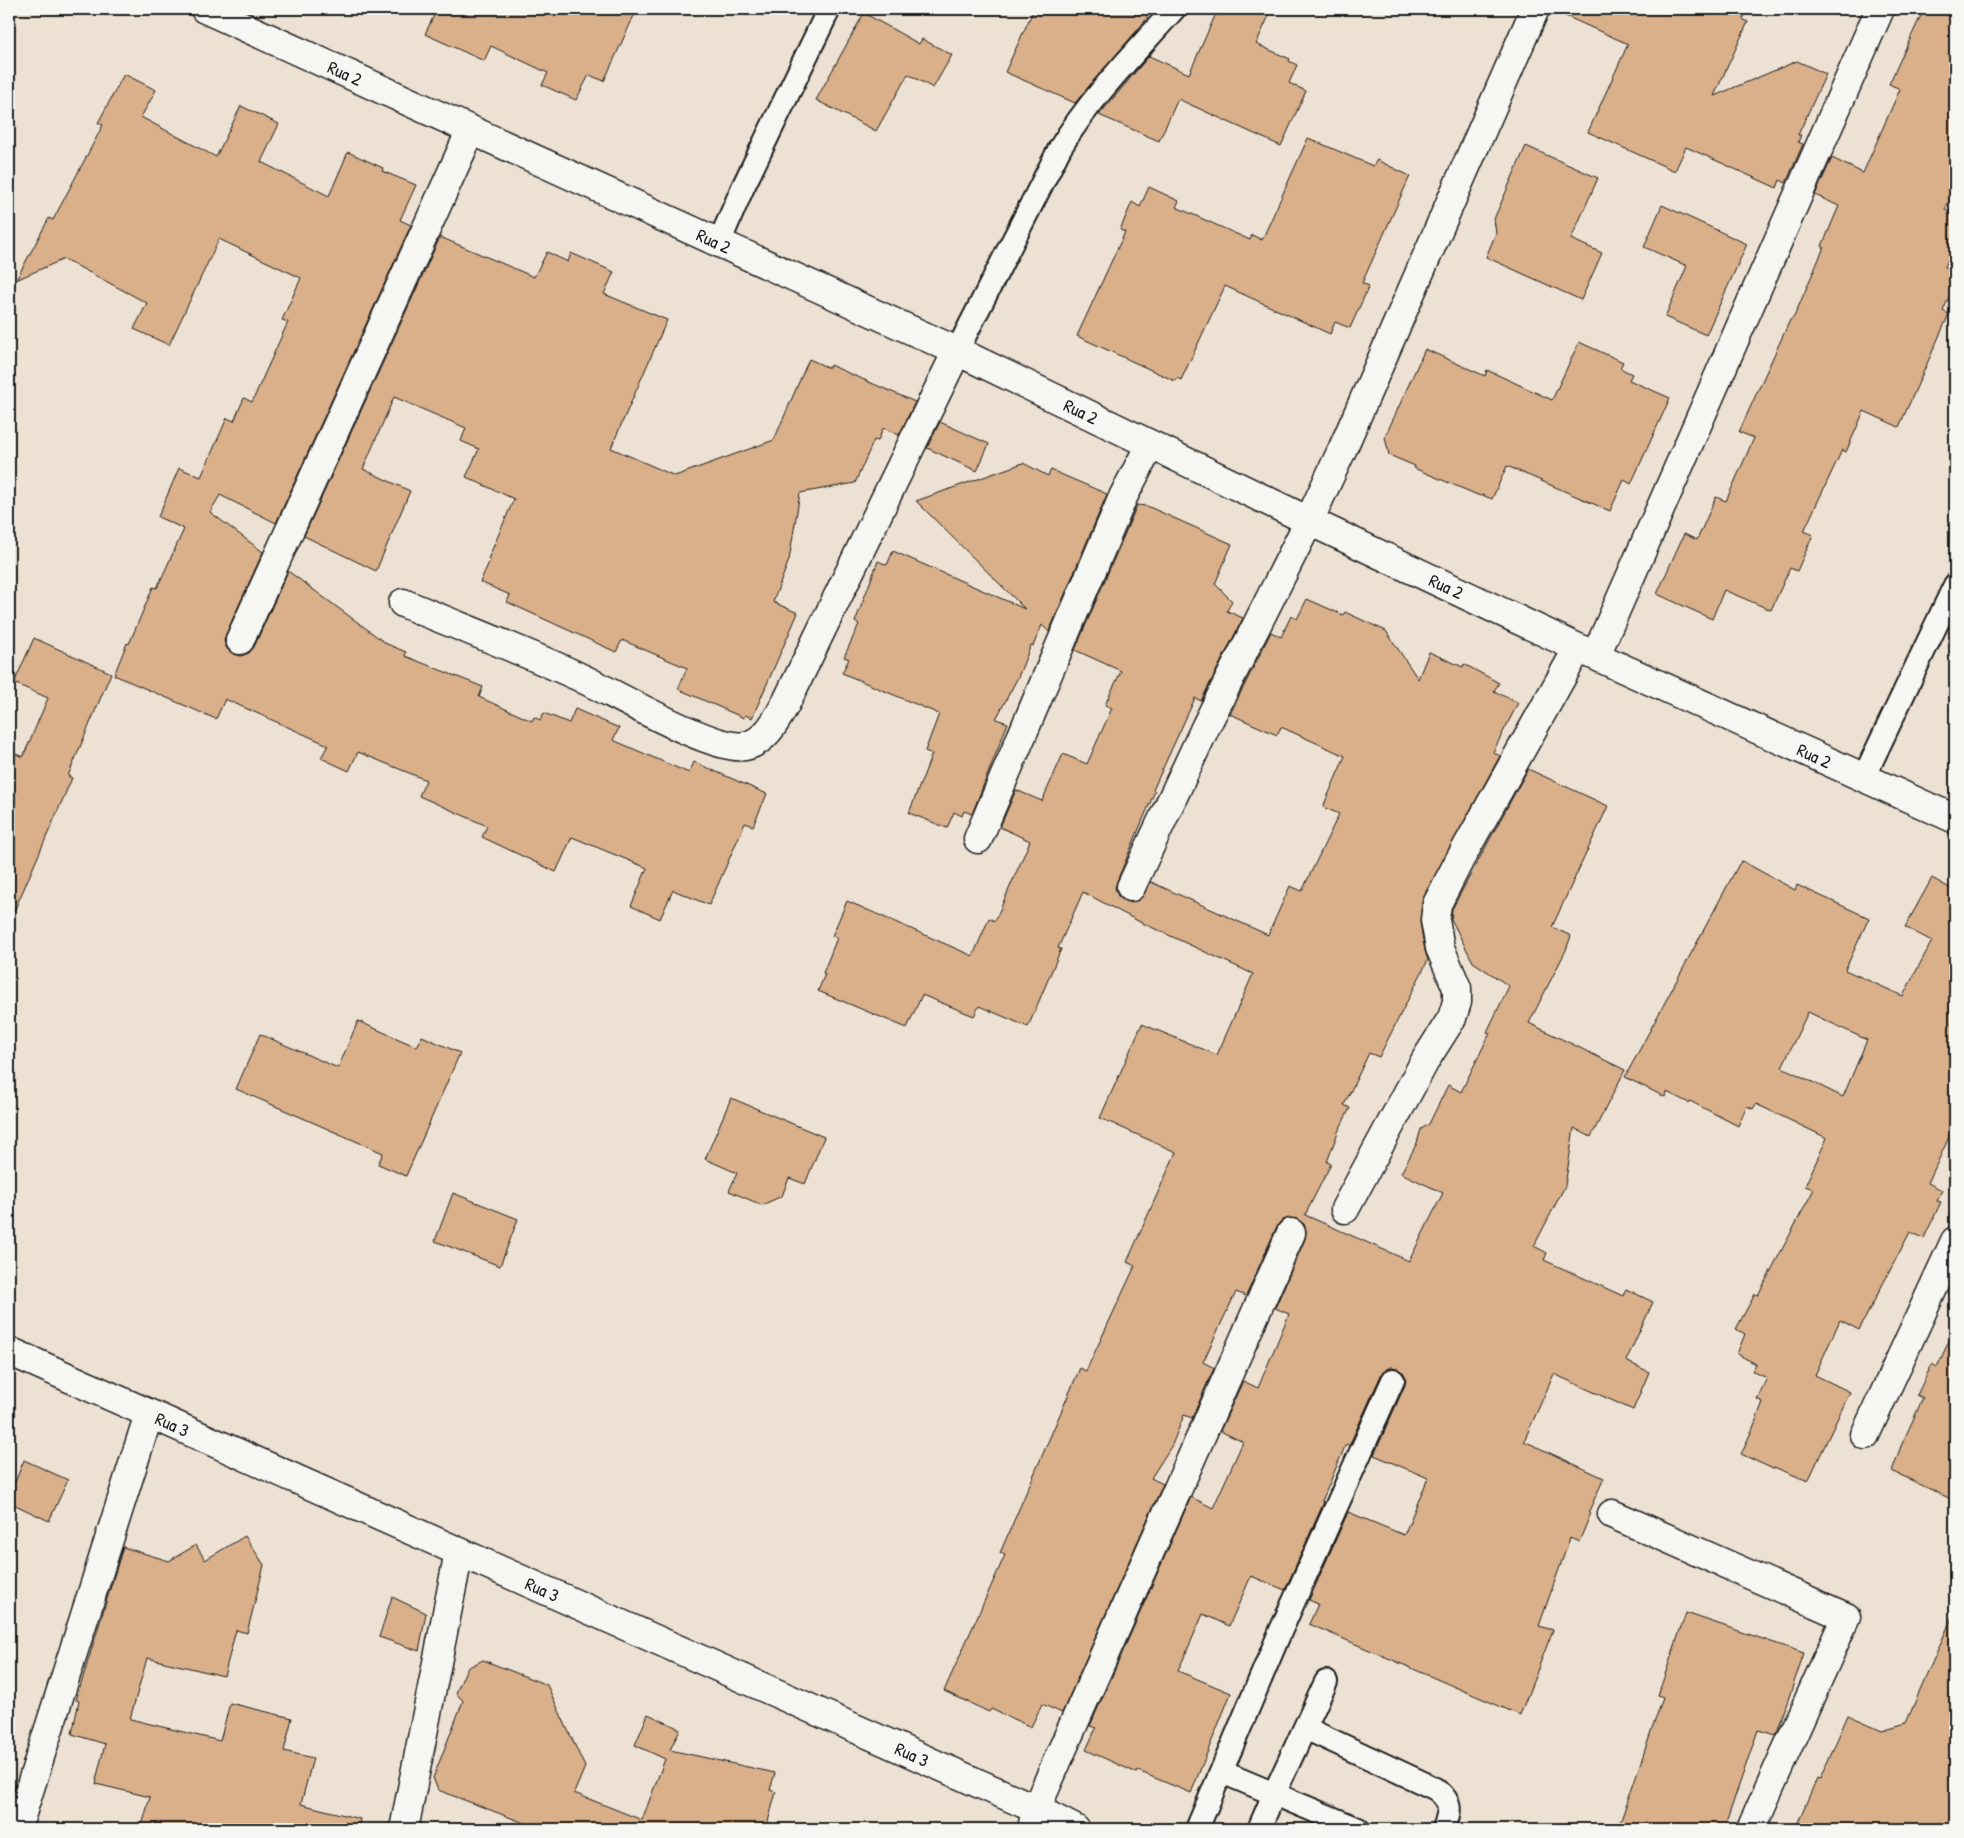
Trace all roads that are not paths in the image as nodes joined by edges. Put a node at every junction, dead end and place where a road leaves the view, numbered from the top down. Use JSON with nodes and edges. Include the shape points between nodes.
{"nodes":[{"id":1,"x":205,"y":9,"type":"edge"},
{"id":2,"x":829,"y":9,"type":"edge"},
{"id":3,"x":1174,"y":9,"type":"edge"},
{"id":4,"x":1535,"y":9,"type":"edge"},
{"id":5,"x":1880,"y":9,"type":"edge"},
{"id":6,"x":471,"y":130,"type":"junction"},
{"id":7,"x":719,"y":243,"type":"junction"},
{"id":8,"x":957,"y":351,"type":"junction"},
{"id":9,"x":1150,"y":445,"type":"junction"},
{"id":10,"x":1309,"y":522,"type":"junction"},
{"id":11,"x":1955,"y":585,"type":"edge"},
{"id":12,"x":403,"y":604,"type":"dead end"},
{"id":13,"x":240,"y":640,"type":"dead end"},
{"id":14,"x":1587,"y":651,"type":"junction"},
{"id":15,"x":1864,"y":777,"type":"junction"},
{"id":16,"x":1955,"y":819,"type":"edge"},
{"id":17,"x":978,"y":839,"type":"dead end"},
{"id":18,"x":1131,"y":887,"type":"dead end"},
{"id":19,"x":1345,"y":1209,"type":"dead end"},
{"id":20,"x":1291,"y":1233,"type":"dead end"},
{"id":21,"x":1955,"y":1241,"type":"edge"},
{"id":22,"x":9,"y":1351,"type":"edge"},
{"id":23,"x":1393,"y":1380,"type":"dead end"},
{"id":24,"x":149,"y":1414,"type":"junction"},
{"id":25,"x":1865,"y":1435,"type":"dead end"},
{"id":26,"x":1612,"y":1514,"type":"dead end"},
{"id":27,"x":459,"y":1552,"type":"junction"},
{"id":28,"x":1326,"y":1682,"type":"dead end"},
{"id":29,"x":1305,"y":1728,"type":"junction"},
{"id":30,"x":1222,"y":1772,"type":"junction"},
{"id":31,"x":1274,"y":1794,"type":"junction"},
{"id":32,"x":1034,"y":1819,"type":"edge"},
{"id":33,"x":17,"y":1829,"type":"edge"},
{"id":34,"x":404,"y":1829,"type":"edge"},
{"id":35,"x":1075,"y":1829,"type":"edge"},
{"id":36,"x":1197,"y":1829,"type":"edge"},
{"id":37,"x":1259,"y":1829,"type":"edge"},
{"id":38,"x":1358,"y":1829,"type":"edge"},
{"id":39,"x":1444,"y":1829,"type":"edge"},
{"id":40,"x":1751,"y":1829,"type":"edge"}],
"edges":[{"from":1,"to":6,"type":"street","name":"Rua 2"},
{"from":2,"to":7,"type":"lane"},
{"from":3,"to":8,"type":"lane","via":[[1070,132]]},
{"from":4,"to":10,"type":"street"},
{"from":5,"to":14,"type":"street"},
{"from":6,"to":7,"type":"street","name":"Rua 2"},
{"from":6,"to":13,"type":"street"},
{"from":7,"to":8,"type":"street","name":"Rua 2"},
{"from":8,"to":9,"type":"street","name":"Rua 2"},
{"from":8,"to":12,"type":"street","via":[[786,703],[772,727],[752,743],[737,746],[706,738],[575,674]]},
{"from":9,"to":10,"type":"street","name":"Rua 2"},
{"from":9,"to":17,"type":"street","via":[[1123,498]]},
{"from":10,"to":14,"type":"street","name":"Rua 2"},
{"from":10,"to":18,"type":"street","via":[[1206,726]]},
{"from":11,"to":15,"type":"lane"},
{"from":14,"to":15,"type":"street","name":"Rua 2"},
{"from":14,"to":19,"type":"street","via":[[1458,861],[1437,904],[1435,920],[1440,948],[1457,988],[1457,1002],[1452,1018],[1426,1059]]},
{"from":15,"to":16,"type":"street","name":"Rua 2"},
{"from":20,"to":32,"type":"street"},
{"from":21,"to":25,"type":"street"},
{"from":22,"to":24,"type":"street","name":"Rua 3"},
{"from":23,"to":30,"type":"lane","via":[[1280,1630]]},
{"from":24,"to":27,"type":"street","name":"Rua 3"},
{"from":24,"to":33,"type":"street"},
{"from":26,"to":40,"type":"street","via":[[1846,1617]]},
{"from":27,"to":32,"type":"street","name":"Rua 3"},
{"from":27,"to":34,"type":"street"},
{"from":28,"to":29,"type":"lane"},
{"from":29,"to":31,"type":"lane"},
{"from":29,"to":39,"type":"lane","via":[[1436,1789],[1446,1797],[1450,1809]]},
{"from":30,"to":31,"type":"lane"},
{"from":30,"to":36,"type":"lane"},
{"from":31,"to":37,"type":"lane"},
{"from":31,"to":38,"type":"lane"},
{"from":32,"to":35,"type":"street","name":"Rua 3"}]}
